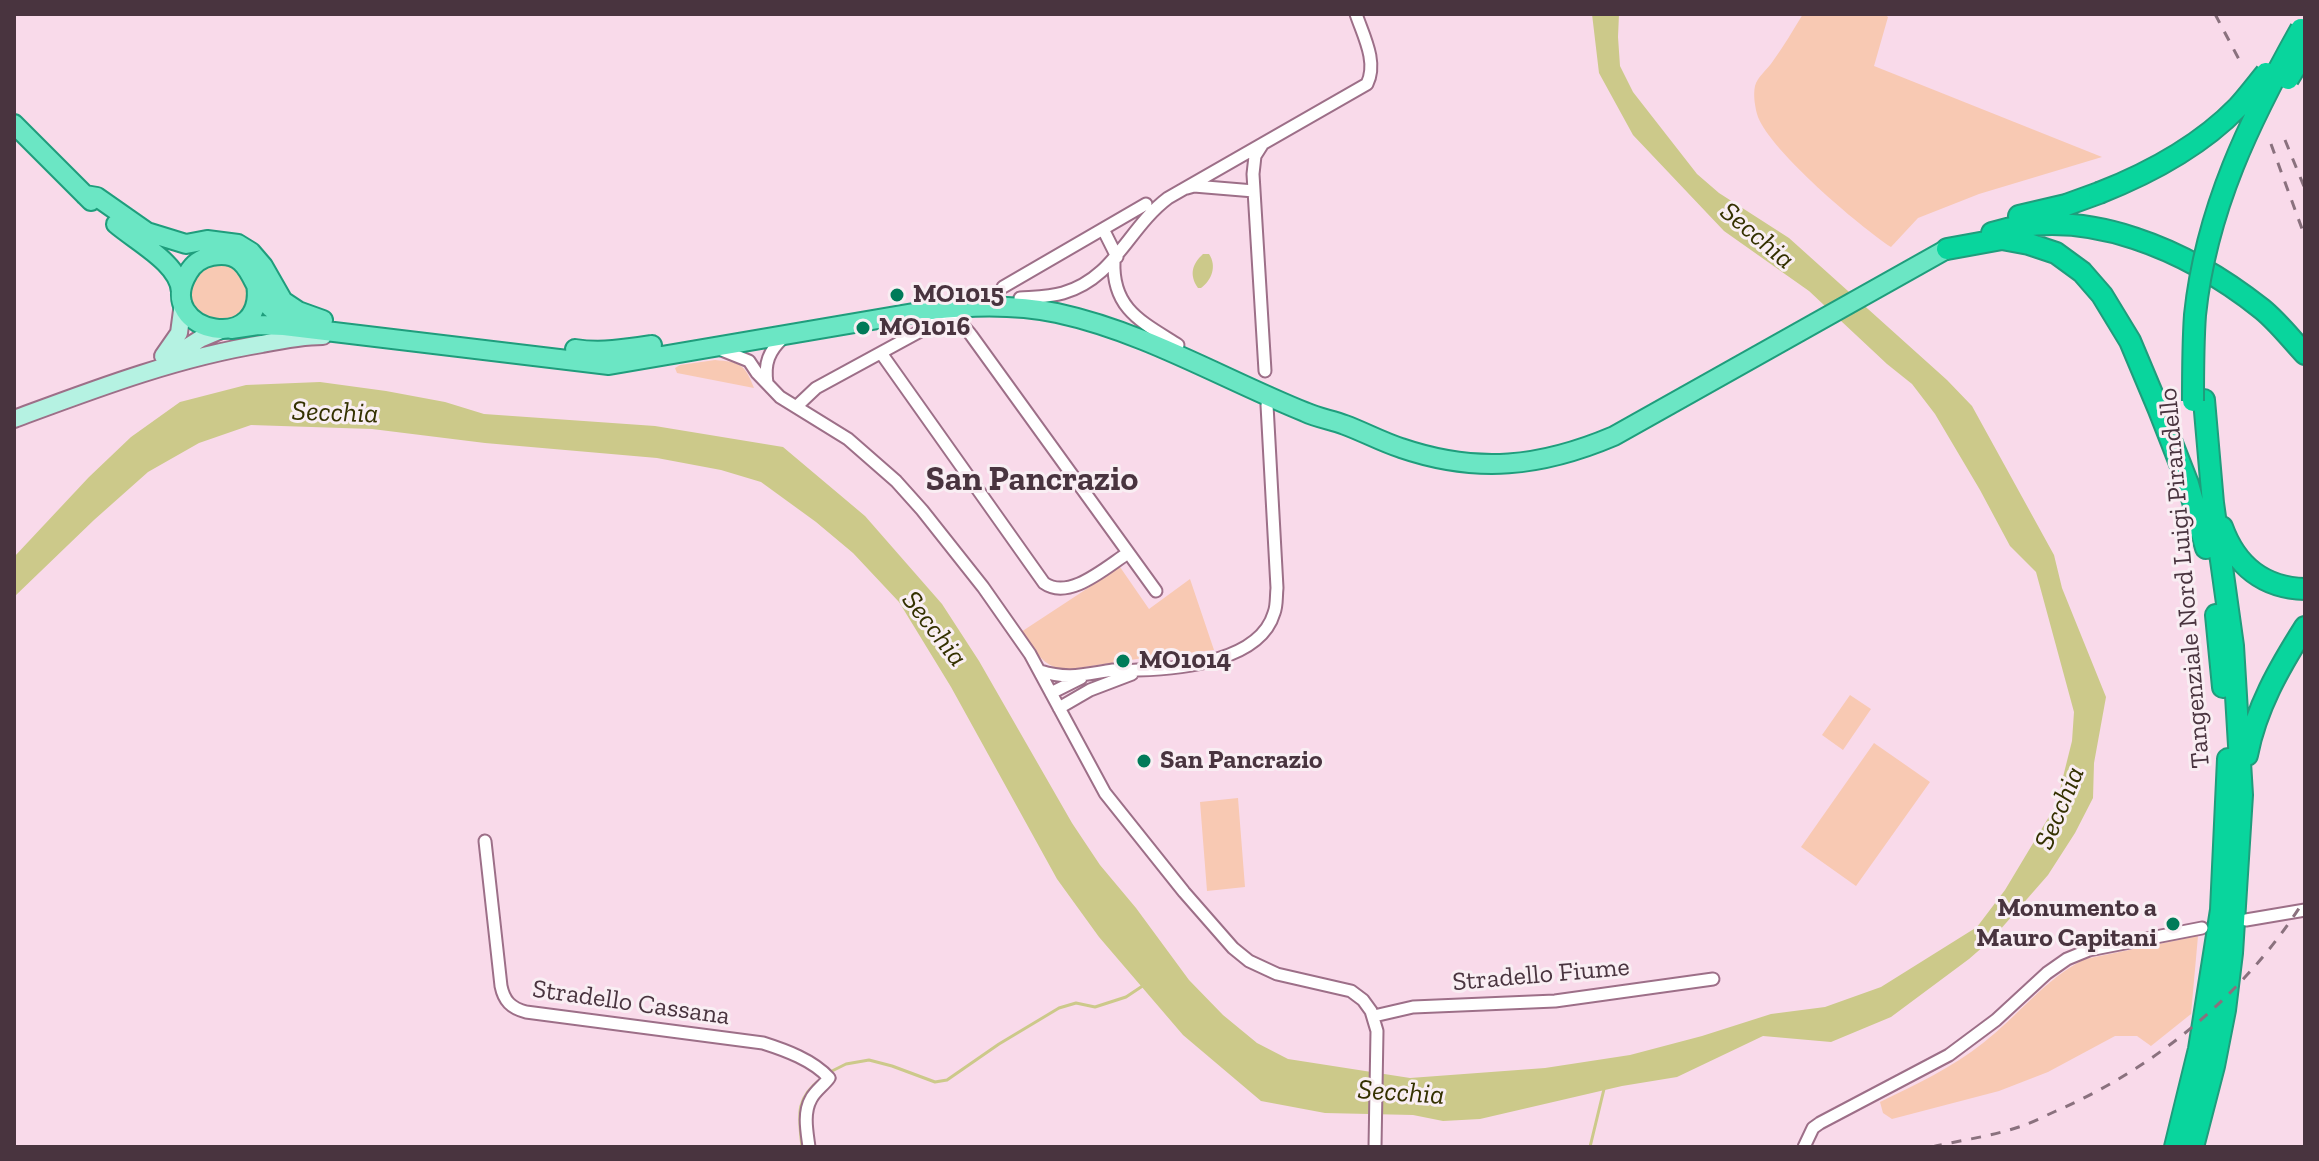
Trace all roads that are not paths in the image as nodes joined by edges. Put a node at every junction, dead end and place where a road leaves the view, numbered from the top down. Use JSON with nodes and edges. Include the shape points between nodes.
{"nodes":[{"id":1,"x":1356,"y":14,"type":"edge"},
{"id":2,"x":2303,"y":26,"type":"edge"},
{"id":3,"x":2305,"y":51,"type":"edge"},
{"id":4,"x":14,"y":124,"type":"edge"},
{"id":5,"x":1268,"y":139,"type":"junction"},
{"id":6,"x":1182,"y":189,"type":"junction"},
{"id":7,"x":1254,"y":191,"type":"junction"},
{"id":8,"x":85,"y":195,"type":"junction"},
{"id":9,"x":1146,"y":204,"type":"dead end"},
{"id":10,"x":1103,"y":229,"type":"junction"},
{"id":11,"x":148,"y":249,"type":"junction"},
{"id":12,"x":1938,"y":253,"type":"junction"},
{"id":13,"x":212,"y":256,"type":"junction"},
{"id":14,"x":1115,"y":259,"type":"junction"},
{"id":15,"x":255,"y":278,"type":"junction"},
{"id":16,"x":1003,"y":287,"type":"dead end"},
{"id":17,"x":1020,"y":298,"type":"junction"},
{"id":18,"x":182,"y":300,"type":"junction"},
{"id":19,"x":323,"y":320,"type":"junction"},
{"id":20,"x":225,"y":330,"type":"junction"},
{"id":21,"x":789,"y":333,"type":"junction"},
{"id":22,"x":352,"y":336,"type":"junction"},
{"id":23,"x":1178,"y":345,"type":"junction"},
{"id":24,"x":715,"y":346,"type":"junction"},
{"id":25,"x":881,"y":353,"type":"junction"},
{"id":26,"x":2305,"y":354,"type":"edge"},
{"id":27,"x":152,"y":370,"type":"junction"},
{"id":28,"x":1265,"y":371,"type":"dead end"},
{"id":29,"x":767,"y":383,"type":"junction"},
{"id":30,"x":2198,"y":400,"type":"junction"},
{"id":31,"x":1267,"y":405,"type":"dead end"},
{"id":32,"x":797,"y":406,"type":"junction"},
{"id":33,"x":14,"y":419,"type":"edge"},
{"id":34,"x":1346,"y":425,"type":"junction"},
{"id":35,"x":2213,"y":503,"type":"junction"},
{"id":36,"x":2206,"y":548,"type":"junction"},
{"id":37,"x":1128,"y":553,"type":"junction"},
{"id":38,"x":2305,"y":589,"type":"edge"},
{"id":39,"x":1156,"y":591,"type":"dead end"},
{"id":40,"x":2305,"y":627,"type":"edge"},
{"id":41,"x":1140,"y":670,"type":"junction"},
{"id":42,"x":1040,"y":671,"type":"junction"},
{"id":43,"x":1085,"y":676,"type":"junction"},
{"id":44,"x":1051,"y":693,"type":"junction"},
{"id":45,"x":1059,"y":708,"type":"junction"},
{"id":46,"x":2242,"y":795,"type":"junction"},
{"id":47,"x":485,"y":841,"type":"dead end"},
{"id":48,"x":2305,"y":910,"type":"edge"},
{"id":49,"x":2246,"y":920,"type":"dead end"},
{"id":50,"x":2202,"y":928,"type":"dead end"},
{"id":51,"x":1713,"y":979,"type":"dead end"},
{"id":52,"x":1374,"y":1016,"type":"junction"},
{"id":53,"x":1375,"y":1144,"type":"edge"},
{"id":54,"x":809,"y":1147,"type":"edge"},
{"id":55,"x":1804,"y":1147,"type":"edge"},
{"id":56,"x":2175,"y":1147,"type":"edge"},
{"id":57,"x":2193,"y":1147,"type":"edge"}],
"edges":[{"from":1,"to":5,"type":"street","via":[[1372,65],[1367,84]]},
{"from":2,"to":12,"type":"highway","bridge":true,"via":[[2210,132],[2136,179],[2007,220]]},
{"from":2,"to":30,"type":"highway","name":"Tangenziale Nord Luigi Pirandello","bridge":true,"via":[[2262,99],[2221,197],[2195,315]]},
{"from":3,"to":30,"type":"highway","name":"Tangenziale Nord Luigi Pirandello","bridge":true,"via":[[2250,156],[2228,216]]},
{"from":4,"to":8,"type":"main road"},
{"from":5,"to":6,"type":"street"},
{"from":5,"to":7,"type":"street","via":[[1255,156]]},
{"from":6,"to":7,"type":"street"},
{"from":6,"to":14,"type":"street","via":[[1143,221]]},
{"from":7,"to":28,"type":"street"},
{"from":8,"to":11,"type":"main road"},
{"from":8,"to":19,"type":"main road","via":[[97,197],[147,232],[186,244],[238,244],[263,266],[283,301]]},
{"from":9,"to":10,"type":"street"},
{"from":10,"to":14,"type":"street"},
{"from":10,"to":16,"type":"street"},
{"from":11,"to":13,"type":"main road"},
{"from":11,"to":18,"type":"main road","via":[[172,267]]},
{"from":12,"to":26,"type":"highway","via":[[2022,225],[2055,223],[2117,234],[2214,274],[2265,312]]},
{"from":12,"to":34,"type":"main road","via":[[1614,436],[1564,455],[1494,465],[1457,463]]},
{"from":12,"to":36,"type":"highway","via":[[2002,239],[2056,253],[2082,272],[2130,341],[2188,484]]},
{"from":13,"to":15,"type":"main road","via":[[237,259]]},
{"from":13,"to":18,"type":"main road","via":[[192,266]]},
{"from":14,"to":17,"type":"street","via":[[1100,275],[1074,289]]},
{"from":14,"to":23,"type":"street","via":[[1115,285],[1131,313]]},
{"from":15,"to":19,"type":"main road","via":[[259,295],[274,312]]},
{"from":15,"to":20,"type":"main road","via":[[251,314]]},
{"from":17,"to":19,"type":"main road","via":[[929,298],[595,352]]},
{"from":17,"to":23,"type":"main road","via":[[1098,316]]},
{"from":18,"to":20,"type":"main road","via":[[201,326]]},
{"from":18,"to":27,"type":"main road","via":[[179,333]]},
{"from":20,"to":22,"type":"main road","via":[[284,326]]},
{"from":20,"to":27,"type":"main road","via":[[200,339]]},
{"from":21,"to":24,"type":"main road"},
{"from":21,"to":29,"type":"street","via":[[768,355]]},
{"from":21,"to":34,"type":"main road","via":[[969,306],[1024,307],[1127,334],[1306,413]]},
{"from":22,"to":24,"type":"main road","via":[[609,365]]},
{"from":22,"to":27,"type":"main road","via":[[308,336],[229,349]]},
{"from":23,"to":34,"type":"main road"},
{"from":24,"to":29,"type":"street","via":[[749,361]]},
{"from":25,"to":32,"type":"street","via":[[816,388]]},
{"from":25,"to":37,"type":"street","via":[[945,318],[961,322]]},
{"from":25,"to":37,"type":"street","via":[[1044,583],[1057,589],[1074,586]]},
{"from":27,"to":33,"type":"main road"},
{"from":29,"to":32,"type":"street"},
{"from":30,"to":35,"type":"highway","name":"Tangenziale Nord Luigi Pirandello"},
{"from":30,"to":36,"type":"highway","name":"Tangenziale Nord Luigi Pirandello"},
{"from":31,"to":41,"type":"street","via":[[1277,588],[1271,621],[1259,638],[1235,654]]},
{"from":32,"to":42,"type":"street","via":[[848,439],[896,481],[983,587]]},
{"from":35,"to":38,"type":"highway","via":[[2240,561],[2256,576],[2276,586]]},
{"from":35,"to":46,"type":"highway","name":"Tangenziale Nord Luigi Pirandello","via":[[2233,646]]},
{"from":36,"to":56,"type":"highway","name":"Tangenziale Nord Luigi Pirandello","via":[[2229,762],[2223,881],[2199,1049]]},
{"from":37,"to":39,"type":"street"},
{"from":40,"to":46,"type":"highway","via":[[2262,704],[2247,753]]},
{"from":41,"to":43,"type":"street"},
{"from":41,"to":45,"type":"street"},
{"from":42,"to":43,"type":"street"},
{"from":42,"to":44,"type":"street"},
{"from":43,"to":44,"type":"street"},
{"from":44,"to":45,"type":"street"},
{"from":45,"to":52,"type":"street","via":[[1105,793],[1233,948],[1277,974],[1351,991]]},
{"from":46,"to":57,"type":"highway","name":"Tangenziale Nord Luigi Pirandello","via":[[2225,1010]]},
{"from":47,"to":54,"type":"street","name":"Stradello Cassana","via":[[501,986],[508,1003],[526,1012],[779,1048],[829,1078],[808,1105]]},
{"from":48,"to":49,"type":"street"},
{"from":50,"to":55,"type":"street","via":[[2067,959],[1973,1040],[1820,1123]]},
{"from":51,"to":52,"type":"street","name":"Stradello Fiume","via":[[1555,1001],[1413,1007]]},
{"from":52,"to":53,"type":"street"}]}
